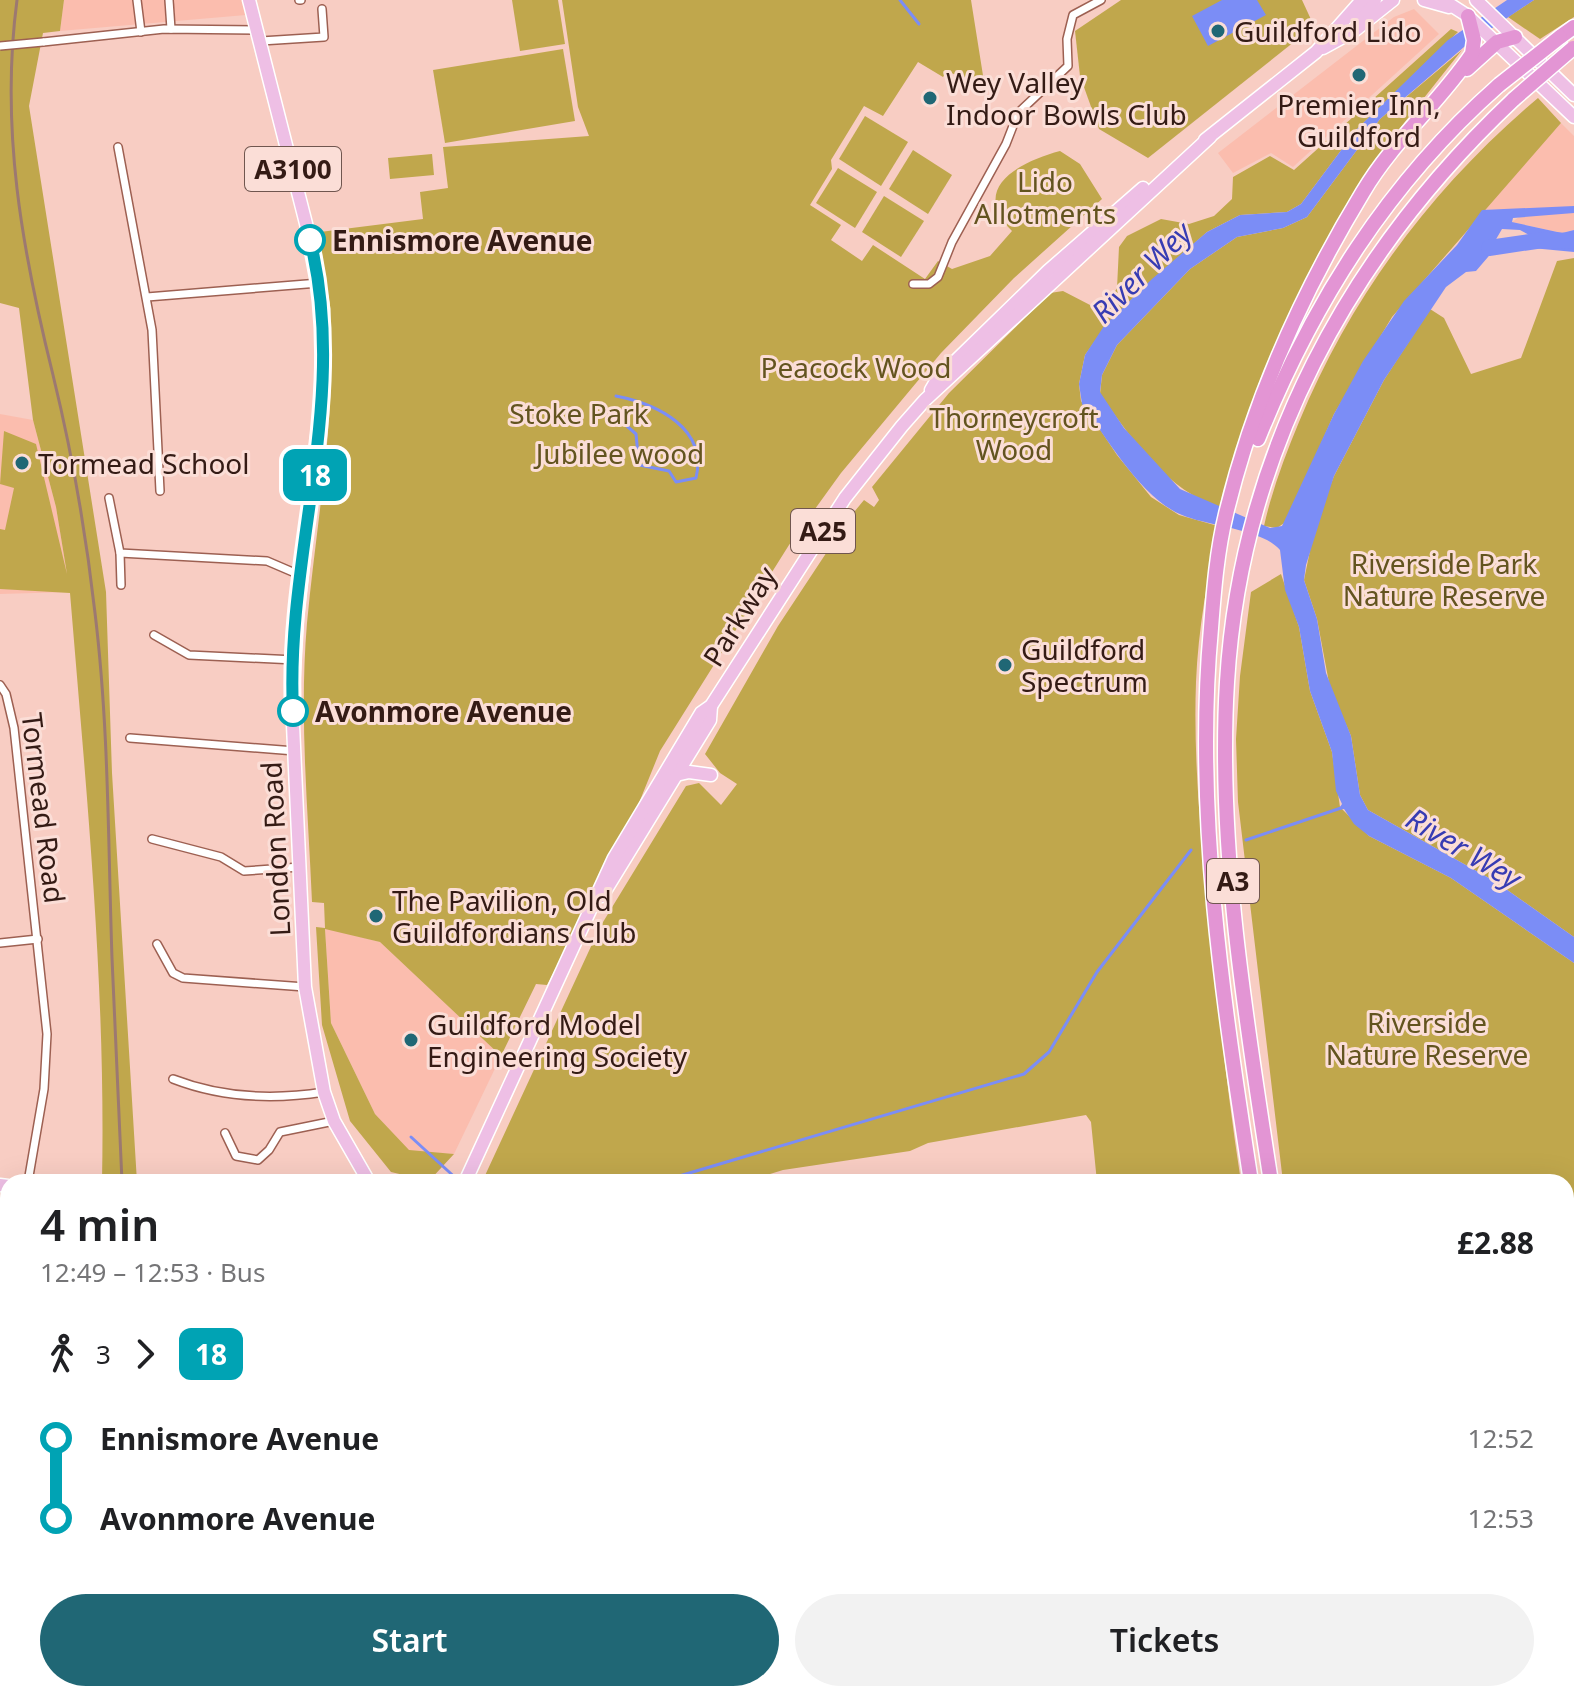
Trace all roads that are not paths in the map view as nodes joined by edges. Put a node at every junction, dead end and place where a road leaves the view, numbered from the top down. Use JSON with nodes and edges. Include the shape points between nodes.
{"nodes":[{"id":1,"x":137,"y":0,"type":"edge"},
{"id":2,"x":169,"y":0,"type":"edge"},
{"id":3,"x":249,"y":0,"type":"edge"},
{"id":4,"x":1101,"y":0,"type":"edge"},
{"id":5,"x":1375,"y":0,"type":"edge"},
{"id":6,"x":1393,"y":0,"type":"edge"},
{"id":7,"x":1424,"y":0,"type":"edge"},
{"id":8,"x":1476,"y":0,"type":"edge"},
{"id":9,"x":1361,"y":1,"type":"edge"},
{"id":10,"x":1450,"y":3,"type":"edge"},
{"id":11,"x":322,"y":9,"type":"dead end"},
{"id":12,"x":1470,"y":19,"type":"joint"},
{"id":13,"x":1574,"y":27,"type":"edge"},
{"id":14,"x":171,"y":29,"type":"junction"},
{"id":15,"x":1336,"y":30,"type":"junction"},
{"id":16,"x":141,"y":32,"type":"junction"},
{"id":17,"x":259,"y":35,"type":"junction"},
{"id":18,"x":1515,"y":37,"type":"junction"},
{"id":19,"x":1486,"y":38,"type":"junction"},
{"id":20,"x":0,"y":46,"type":"edge"},
{"id":21,"x":1574,"y":51,"type":"edge"},
{"id":22,"x":1316,"y":52,"type":"junction"},
{"id":23,"x":1448,"y":84,"type":"junction"},
{"id":24,"x":1574,"y":95,"type":"edge"},
{"id":25,"x":1574,"y":117,"type":"edge"},
{"id":26,"x":118,"y":147,"type":"dead end"},
{"id":27,"x":319,"y":283,"type":"junction"},
{"id":28,"x":913,"y":284,"type":"dead end"},
{"id":29,"x":147,"y":297,"type":"junction"},
{"id":30,"x":160,"y":491,"type":"dead end"},
{"id":31,"x":1235,"y":494,"type":"junction"},
{"id":32,"x":109,"y":498,"type":"dead end"},
{"id":33,"x":120,"y":553,"type":"junction"},
{"id":34,"x":302,"y":576,"type":"junction"},
{"id":35,"x":121,"y":585,"type":"dead end"},
{"id":36,"x":154,"y":635,"type":"dead end"},
{"id":37,"x":295,"y":660,"type":"junction"},
{"id":38,"x":0,"y":685,"type":"edge"},
{"id":39,"x":711,"y":706,"type":"junction"},
{"id":40,"x":130,"y":738,"type":"dead end"},
{"id":41,"x":295,"y":751,"type":"junction"},
{"id":42,"x":676,"y":775,"type":"junction"},
{"id":43,"x":711,"y":775,"type":"dead end"},
{"id":44,"x":152,"y":839,"type":"dead end"},
{"id":45,"x":300,"y":867,"type":"junction"},
{"id":46,"x":38,"y":939,"type":"junction"},
{"id":47,"x":0,"y":943,"type":"edge"},
{"id":48,"x":157,"y":944,"type":"dead end"},
{"id":49,"x":568,"y":954,"type":"junction"},
{"id":50,"x":305,"y":987,"type":"junction"},
{"id":51,"x":173,"y":1079,"type":"dead end"},
{"id":52,"x":324,"y":1092,"type":"junction"},
{"id":53,"x":334,"y":1121,"type":"junction"},
{"id":54,"x":225,"y":1133,"type":"dead end"},
{"id":55,"x":482,"y":1141,"type":"junction"},
{"id":56,"x":363,"y":1167,"type":"junction"},
{"id":57,"x":29,"y":1174,"type":"edge"},
{"id":58,"x":366,"y":1174,"type":"edge"},
{"id":59,"x":370,"y":1174,"type":"edge"},
{"id":60,"x":463,"y":1174,"type":"edge"},
{"id":61,"x":470,"y":1174,"type":"edge"},
{"id":62,"x":1250,"y":1174,"type":"edge"},
{"id":63,"x":1270,"y":1174,"type":"edge"}],
"edges":[{"from":1,"to":16,"type":"street"},
{"from":2,"to":14,"type":"street"},
{"from":3,"to":17,"type":"main road","name":"London Road","number":"A3100"},
{"from":4,"to":28,"type":"street","via":[[1073,15],[1068,66],[1018,113],[938,277],[929,284]]},
{"from":5,"to":15,"type":"main road"},
{"from":6,"to":22,"type":"main road","name":"Parkway","number":"A25"},
{"from":7,"to":10,"type":"main road"},
{"from":8,"to":18,"type":"main road"},
{"from":9,"to":15,"type":"main road","name":"Parkway","number":"A25"},
{"from":10,"to":12,"type":"main road"},
{"from":11,"to":17,"type":"street","via":[[324,37]]},
{"from":12,"to":19,"type":"highway"},
{"from":13,"to":31,"type":"highway","bridge":true,"via":[[1461,119],[1405,180],[1341,269],[1279,387]]},
{"from":14,"to":16,"type":"street"},
{"from":14,"to":17,"type":"street"},
{"from":15,"to":22,"type":"main road","name":"Parkway","number":"A25"},
{"from":16,"to":20,"type":"street","bridge":true},
{"from":17,"to":27,"type":"main road","name":"London Road","number":"A3100"},
{"from":18,"to":19,"type":"highway"},
{"from":18,"to":24,"type":"main road"},
{"from":19,"to":23,"type":"highway"},
{"from":19,"to":23,"type":"highway"},
{"from":19,"to":25,"type":"main road"},
{"from":21,"to":63,"type":"highway","number":"A3","bridge":true,"via":[[1514,99],[1425,189],[1355,288],[1306,380],[1260,500],[1241,579],[1227,678],[1227,802]]},
{"from":22,"to":39,"type":"main road","name":"Parkway","number":"A25","via":[[1210,137],[925,400],[845,498]]},
{"from":23,"to":31,"type":"highway","via":[[1378,169],[1327,256],[1275,366]]},
{"from":26,"to":29,"type":"street"},
{"from":27,"to":29,"type":"street"},
{"from":27,"to":34,"type":"main road","name":"London Road","number":"A3100","via":[[322,393]]},
{"from":29,"to":30,"type":"street"},
{"from":31,"to":62,"type":"highway","number":"A3","via":[[1211,626],[1205,715],[1211,860]]},
{"from":32,"to":33,"type":"street"},
{"from":33,"to":34,"type":"street","via":[[267,561]]},
{"from":33,"to":35,"type":"street"},
{"from":34,"to":37,"type":"main road","name":"London Road","number":"A3100"},
{"from":36,"to":37,"type":"street","via":[[189,655]]},
{"from":37,"to":41,"type":"main road","name":"London Road","number":"A3100"},
{"from":38,"to":46,"type":"street","name":"Tormead Road","via":[[14,728]]},
{"from":39,"to":42,"type":"main road","name":"Parkway","number":"A25","via":[[710,720]]},
{"from":39,"to":49,"type":"main road","name":"Parkway","number":"A25","via":[[701,713],[614,858]]},
{"from":40,"to":41,"type":"street"},
{"from":41,"to":45,"type":"main road","name":"London Road","number":"A3100"},
{"from":42,"to":43,"type":"main road"},
{"from":42,"to":49,"type":"main road","name":"Parkway","number":"A25"},
{"from":44,"to":45,"type":"street","via":[[221,857],[244,871]]},
{"from":45,"to":50,"type":"main road","name":"London Road","number":"A3100"},
{"from":46,"to":47,"type":"street","name":"Tormead Road"},
{"from":46,"to":57,"type":"street","name":"Tormead Road","via":[[46,1068]]},
{"from":48,"to":50,"type":"street","via":[[173,973],[183,978]]},
{"from":49,"to":55,"type":"main road","name":"Parkway","number":"A25"},
{"from":50,"to":52,"type":"main road","name":"London Road","number":"A3100"},
{"from":51,"to":52,"type":"street","via":[[247,1096]]},
{"from":52,"to":53,"type":"main road","name":"London Road","number":"A3100"},
{"from":53,"to":54,"type":"street","via":[[280,1132],[258,1160],[236,1156]]},
{"from":53,"to":56,"type":"main road","name":"London Road","number":"A3100"},
{"from":55,"to":60,"type":"main road","number":"A25"},
{"from":55,"to":61,"type":"main road","number":"A25"},
{"from":56,"to":58,"type":"main road","name":"London Road","number":"A3100"},
{"from":56,"to":59,"type":"main road","name":"London Road","number":"A3100"}]}
